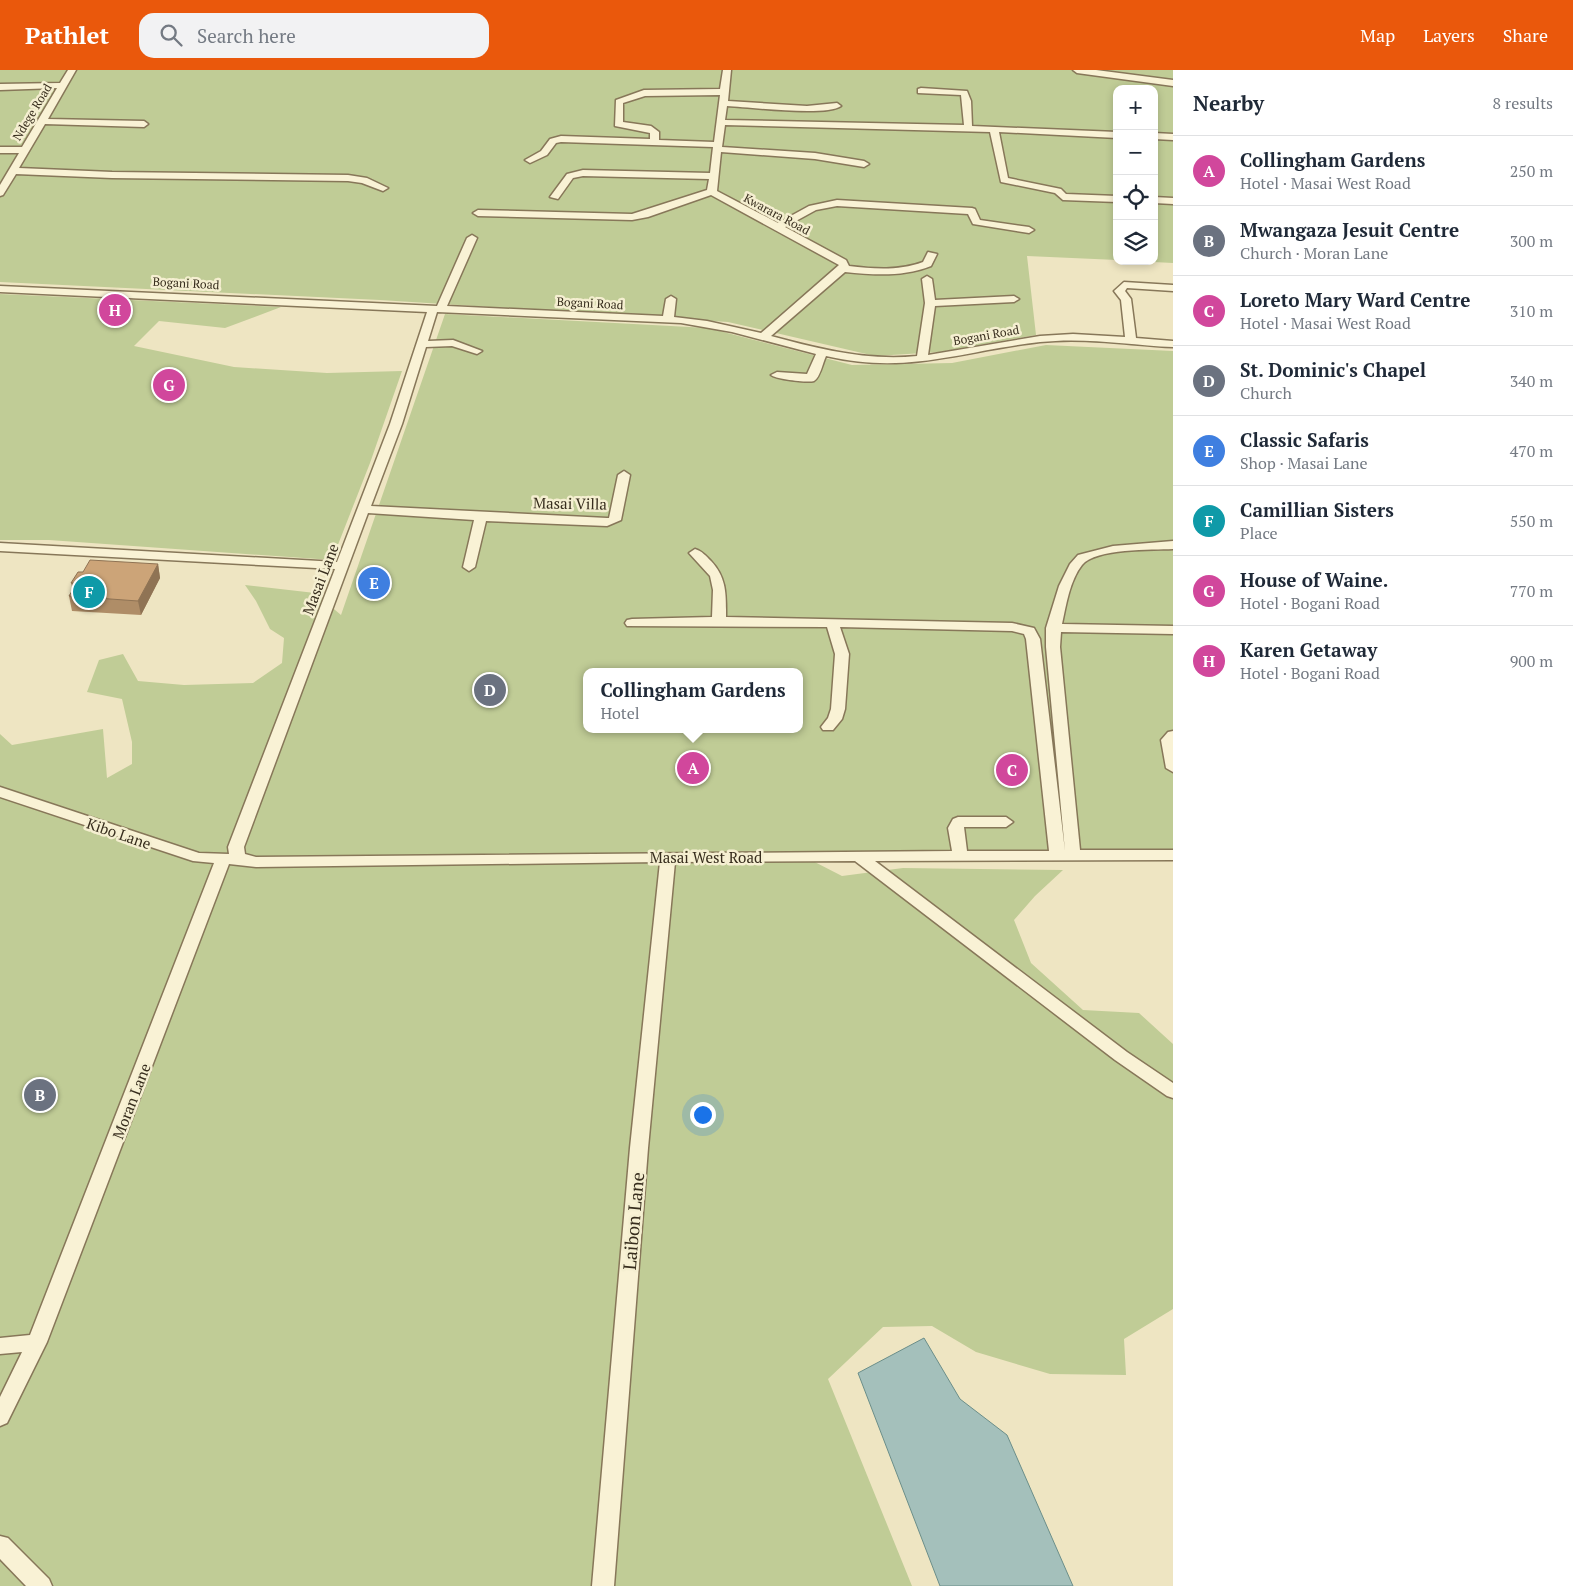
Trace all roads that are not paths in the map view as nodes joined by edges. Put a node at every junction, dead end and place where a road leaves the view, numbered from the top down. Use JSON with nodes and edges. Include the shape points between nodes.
{"nodes":[{"id":1,"x":72,"y":70,"type":"edge"},
{"id":2,"x":727,"y":70,"type":"edge"},
{"id":3,"x":1076,"y":70,"type":"edge"},
{"id":4,"x":1173,"y":83,"type":"edge"},
{"id":5,"x":63,"y":85,"type":"junction"},
{"id":6,"x":0,"y":87,"type":"edge"},
{"id":7,"x":921,"y":91,"type":"dead end"},
{"id":8,"x":723,"y":98,"type":"junction"},
{"id":9,"x":837,"y":106,"type":"dead end"},
{"id":10,"x":41,"y":121,"type":"junction"},
{"id":11,"x":720,"y":122,"type":"junction"},
{"id":12,"x":144,"y":124,"type":"dead end"},
{"id":13,"x":966,"y":128,"type":"junction"},
{"id":14,"x":994,"y":130,"type":"junction"},
{"id":15,"x":1113,"y":135,"type":"edge"},
{"id":16,"x":1158,"y":136,"type":"edge"},
{"id":17,"x":1173,"y":137,"type":"edge"},
{"id":18,"x":654,"y":142,"type":"junction"},
{"id":19,"x":717,"y":147,"type":"junction"},
{"id":20,"x":0,"y":150,"type":"edge"},
{"id":21,"x":24,"y":150,"type":"junction"},
{"id":22,"x":530,"y":160,"type":"dead end"},
{"id":23,"x":864,"y":164,"type":"dead end"},
{"id":24,"x":13,"y":171,"type":"junction"},
{"id":25,"x":713,"y":176,"type":"junction"},
{"id":26,"x":383,"y":188,"type":"dead end"},
{"id":27,"x":1,"y":190,"type":"edge"},
{"id":28,"x":712,"y":192,"type":"junction"},
{"id":29,"x":555,"y":197,"type":"dead end"},
{"id":30,"x":1113,"y":199,"type":"edge"},
{"id":31,"x":1158,"y":200,"type":"edge"},
{"id":32,"x":1173,"y":201,"type":"edge"},
{"id":33,"x":478,"y":212,"type":"dead end"},
{"id":34,"x":777,"y":228,"type":"junction"},
{"id":35,"x":1029,"y":230,"type":"dead end"},
{"id":36,"x":472,"y":238,"type":"dead end"},
{"id":37,"x":932,"y":254,"type":"dead end"},
{"id":38,"x":843,"y":269,"type":"junction"},
{"id":39,"x":927,"y":279,"type":"dead end"},
{"id":40,"x":1173,"y":288,"type":"edge"},
{"id":41,"x":0,"y":289,"type":"edge"},
{"id":42,"x":671,"y":299,"type":"dead end"},
{"id":43,"x":1014,"y":299,"type":"dead end"},
{"id":44,"x":930,"y":303,"type":"junction"},
{"id":45,"x":437,"y":309,"type":"junction"},
{"id":46,"x":668,"y":320,"type":"junction"},
{"id":47,"x":764,"y":336,"type":"junction"},
{"id":48,"x":1131,"y":342,"type":"junction"},
{"id":49,"x":422,"y":344,"type":"junction"},
{"id":50,"x":1173,"y":344,"type":"edge"},
{"id":51,"x":478,"y":352,"type":"dead end"},
{"id":52,"x":822,"y":352,"type":"junction"},
{"id":53,"x":922,"y":359,"type":"junction"},
{"id":54,"x":777,"y":375,"type":"dead end"},
{"id":55,"x":624,"y":475,"type":"dead end"},
{"id":56,"x":364,"y":510,"type":"junction"},
{"id":57,"x":480,"y":517,"type":"junction"},
{"id":58,"x":1173,"y":544,"type":"edge"},
{"id":59,"x":0,"y":547,"type":"edge"},
{"id":60,"x":696,"y":553,"type":"dead end"},
{"id":61,"x":342,"y":566,"type":"junction"},
{"id":62,"x":469,"y":567,"type":"dead end"},
{"id":63,"x":719,"y":621,"type":"junction"},
{"id":64,"x":632,"y":623,"type":"dead end"},
{"id":65,"x":833,"y":625,"type":"junction"},
{"id":66,"x":1053,"y":628,"type":"junction"},
{"id":67,"x":1173,"y":630,"type":"edge"},
{"id":68,"x":828,"y":727,"type":"dead end"},
{"id":69,"x":1173,"y":735,"type":"edge"},
{"id":70,"x":1173,"y":768,"type":"edge"},
{"id":71,"x":0,"y":792,"type":"edge"},
{"id":72,"x":1006,"y":822,"type":"dead end"},
{"id":73,"x":1057,"y":854,"type":"junction"},
{"id":74,"x":1073,"y":854,"type":"junction"},
{"id":75,"x":960,"y":855,"type":"junction"},
{"id":76,"x":1173,"y":855,"type":"edge"},
{"id":77,"x":668,"y":856,"type":"junction"},
{"id":78,"x":860,"y":857,"type":"junction"},
{"id":79,"x":232,"y":860,"type":"junction"},
{"id":80,"x":1173,"y":1092,"type":"edge"},
{"id":81,"x":37,"y":1342,"type":"junction"},
{"id":82,"x":0,"y":1346,"type":"edge"},
{"id":83,"x":0,"y":1417,"type":"edge"},
{"id":84,"x":0,"y":1545,"type":"edge"},
{"id":85,"x":41,"y":1586,"type":"edge"},
{"id":86,"x":603,"y":1586,"type":"edge"}],
"edges":[{"from":1,"to":5,"type":"street","name":"Ndege Road"},
{"from":2,"to":8,"type":"street"},
{"from":3,"to":4,"type":"street"},
{"from":5,"to":6,"type":"street"},
{"from":5,"to":10,"type":"street","name":"Ndege Road"},
{"from":7,"to":13,"type":"street","via":[[964,93],[967,101]]},
{"from":8,"to":9,"type":"street","via":[[807,109]]},
{"from":8,"to":11,"type":"street"},
{"from":8,"to":18,"type":"street","via":[[644,93],[624,98],[619,102],[618,124],[648,128],[655,132]]},
{"from":10,"to":12,"type":"street"},
{"from":10,"to":21,"type":"street","name":"Ndege Road"},
{"from":11,"to":13,"type":"street"},
{"from":11,"to":19,"type":"street"},
{"from":13,"to":14,"type":"street"},
{"from":14,"to":15,"type":"street"},
{"from":14,"to":30,"type":"street","via":[[1004,180],[1058,191],[1064,197]]},
{"from":16,"to":17,"type":"street"},
{"from":18,"to":19,"type":"street"},
{"from":18,"to":22,"type":"street","via":[[561,139],[553,141],[544,153]]},
{"from":19,"to":23,"type":"street"},
{"from":19,"to":25,"type":"street"},
{"from":20,"to":21,"type":"street"},
{"from":21,"to":24,"type":"street","name":"Ndege Road"},
{"from":24,"to":26,"type":"street","via":[[348,178]]},
{"from":24,"to":27,"type":"street","name":"Ndege Road"},
{"from":25,"to":28,"type":"street"},
{"from":25,"to":29,"type":"street","via":[[583,173],[570,176]]},
{"from":28,"to":33,"type":"street","via":[[632,217]]},
{"from":28,"to":34,"type":"street","name":"Kwarara Road"},
{"from":31,"to":32,"type":"street"},
{"from":34,"to":35,"type":"street","via":[[810,208],[837,203],[972,211],[976,222]]},
{"from":34,"to":38,"type":"street","name":"Kwarara Road","via":[[842,262]]},
{"from":36,"to":45,"type":"street","name":"Masai Lane"},
{"from":37,"to":38,"type":"street","via":[[927,264],[921,267],[879,271]]},
{"from":38,"to":47,"type":"street"},
{"from":39,"to":44,"type":"street"},
{"from":40,"to":48,"type":"street","via":[[1124,285],[1120,291],[1126,299]]},
{"from":41,"to":45,"type":"street","name":"Bogani Road"},
{"from":42,"to":46,"type":"street"},
{"from":43,"to":44,"type":"street"},
{"from":44,"to":53,"type":"street"},
{"from":45,"to":46,"type":"street","name":"Bogani Road"},
{"from":45,"to":49,"type":"street","name":"Masai Lane"},
{"from":46,"to":47,"type":"street","name":"Bogani Road","via":[[713,324]]},
{"from":47,"to":52,"type":"street","name":"Bogani Road"},
{"from":48,"to":50,"type":"street","name":"Bogani Road"},
{"from":48,"to":53,"type":"street","name":"Bogani Road","via":[[1053,338]]},
{"from":49,"to":51,"type":"street","via":[[453,343]]},
{"from":49,"to":56,"type":"street","name":"Masai Lane"},
{"from":52,"to":53,"type":"street","name":"Bogani Road","via":[[885,361]]},
{"from":52,"to":54,"type":"street","via":[[811,378]]},
{"from":55,"to":57,"type":"street","name":"Masai Villa","via":[[615,520],[612,521]]},
{"from":56,"to":57,"type":"street","name":"Masai Villa"},
{"from":56,"to":61,"type":"street","name":"Masai Lane"},
{"from":57,"to":62,"type":"street"},
{"from":58,"to":66,"type":"street","via":[[1083,557],[1074,567]]},
{"from":59,"to":61,"type":"street"},
{"from":60,"to":63,"type":"street","via":[[719,578]]},
{"from":61,"to":79,"type":"street","name":"Masai Lane","via":[[236,847],[237,854]]},
{"from":63,"to":64,"type":"street"},
{"from":63,"to":65,"type":"street"},
{"from":65,"to":68,"type":"street","via":[[842,654],[838,709]]},
{"from":65,"to":73,"type":"street","via":[[1012,627],[1029,631],[1033,638]]},
{"from":66,"to":67,"type":"street"},
{"from":66,"to":74,"type":"street","via":[[1055,689]]},
{"from":69,"to":70,"type":"street","via":[[1168,740]]},
{"from":71,"to":79,"type":"street","name":"Kibo Lane","via":[[198,858]]},
{"from":72,"to":75,"type":"street","via":[[958,822]]},
{"from":73,"to":74,"type":"street","name":"Masai West Road"},
{"from":73,"to":75,"type":"street","name":"Masai West Road"},
{"from":74,"to":76,"type":"street","name":"Masai West Road"},
{"from":75,"to":78,"type":"street","name":"Masai West Road"},
{"from":77,"to":78,"type":"street","name":"Masai West Road"},
{"from":77,"to":79,"type":"street","name":"Masai West Road"},
{"from":77,"to":86,"type":"street","name":"Laibon Lane","via":[[640,1139]]},
{"from":78,"to":80,"type":"street"},
{"from":79,"to":81,"type":"street","name":"Moran Lane"},
{"from":81,"to":82,"type":"street"},
{"from":81,"to":83,"type":"street","name":"Moran Lane"},
{"from":84,"to":85,"type":"street"}]}
